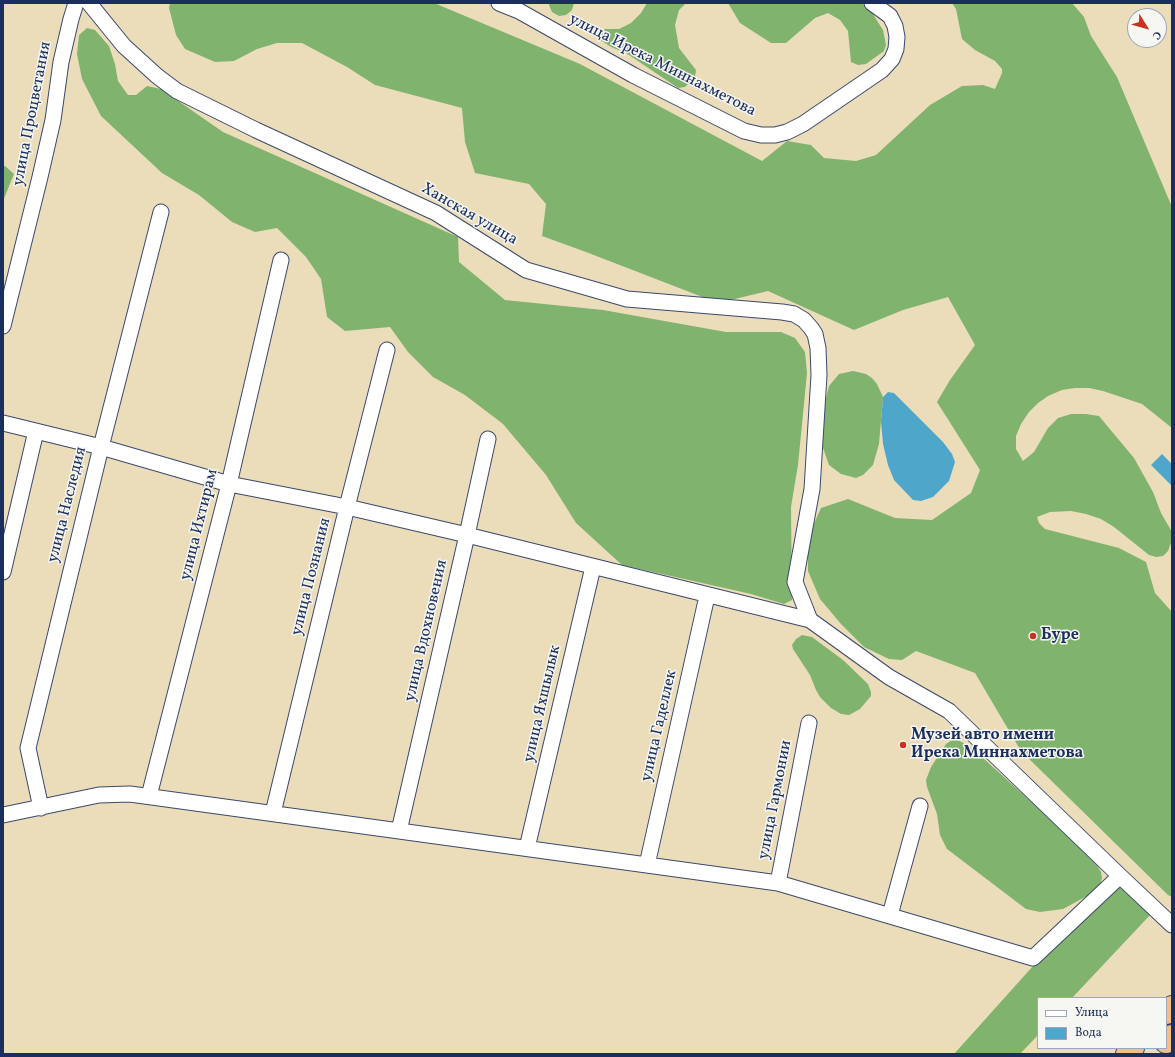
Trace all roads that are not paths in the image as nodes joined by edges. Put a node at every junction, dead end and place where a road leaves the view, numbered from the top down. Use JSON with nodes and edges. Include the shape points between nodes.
{"nodes":[{"id":1,"x":76,"y":3,"type":"edge"},
{"id":2,"x":89,"y":3,"type":"edge"},
{"id":3,"x":499,"y":3,"type":"edge"},
{"id":4,"x":872,"y":3,"type":"edge"},
{"id":5,"x":160,"y":212,"type":"dead end"},
{"id":6,"x":281,"y":260,"type":"dead end"},
{"id":7,"x":3,"y":326,"type":"edge"},
{"id":8,"x":387,"y":350,"type":"dead end"},
{"id":9,"x":3,"y":423,"type":"edge"},
{"id":10,"x":36,"y":431,"type":"junction"},
{"id":11,"x":488,"y":439,"type":"dead end"},
{"id":12,"x":101,"y":447,"type":"junction"},
{"id":13,"x":229,"y":484,"type":"junction"},
{"id":14,"x":347,"y":507,"type":"junction"},
{"id":15,"x":467,"y":535,"type":"junction"},
{"id":16,"x":593,"y":567,"type":"junction"},
{"id":17,"x":3,"y":572,"type":"edge"},
{"id":18,"x":707,"y":596,"type":"junction"},
{"id":19,"x":810,"y":620,"type":"junction"},
{"id":20,"x":809,"y":723,"type":"dead end"},
{"id":21,"x":149,"y":796,"type":"junction"},
{"id":22,"x":920,"y":806,"type":"dead end"},
{"id":23,"x":41,"y":808,"type":"junction"},
{"id":24,"x":273,"y":814,"type":"junction"},
{"id":25,"x":3,"y":815,"type":"edge"},
{"id":26,"x":399,"y":831,"type":"junction"},
{"id":27,"x":527,"y":848,"type":"junction"},
{"id":28,"x":647,"y":865,"type":"junction"},
{"id":29,"x":1120,"y":876,"type":"junction"},
{"id":30,"x":778,"y":883,"type":"junction"},
{"id":31,"x":890,"y":915,"type":"junction"},
{"id":32,"x":1172,"y":924,"type":"edge"}],
"edges":[{"from":1,"to":7,"type":"street","name":"улица Процветания","via":[[61,62],[53,120]]},
{"from":2,"to":19,"type":"street","name":"Ханская улица","via":[[124,46],[178,91],[436,213],[526,270],[627,300],[782,312],[794,314],[804,320],[815,334],[819,375],[812,489],[795,582]]},
{"from":3,"to":4,"type":"street","name":"улица Ирека Миннахметова","via":[[519,11],[633,75],[744,131],[775,135],[803,124],[882,70],[892,59],[898,37],[895,26],[890,16]]},
{"from":5,"to":12,"type":"street","name":"улица Наследия"},
{"from":6,"to":13,"type":"street","name":"улица Ихтирам"},
{"from":8,"to":14,"type":"street","name":"улица Познания"},
{"from":9,"to":10,"type":"street"},
{"from":10,"to":12,"type":"street"},
{"from":10,"to":17,"type":"street"},
{"from":11,"to":15,"type":"street","name":"улица Вдохновения"},
{"from":12,"to":13,"type":"street"},
{"from":12,"to":23,"type":"street","name":"улица Наследия","via":[[28,748]]},
{"from":13,"to":14,"type":"street"},
{"from":13,"to":21,"type":"street","name":"улица Ихтирам"},
{"from":14,"to":15,"type":"street"},
{"from":14,"to":24,"type":"street","name":"улица Познания"},
{"from":15,"to":16,"type":"street"},
{"from":15,"to":26,"type":"street","name":"улица Вдохновения"},
{"from":16,"to":18,"type":"street"},
{"from":16,"to":27,"type":"street","name":"улица Яхшылык"},
{"from":18,"to":19,"type":"street"},
{"from":18,"to":28,"type":"street","name":"улица Гаделлек"},
{"from":19,"to":29,"type":"street","via":[[889,676],[949,711]]},
{"from":20,"to":30,"type":"street","name":"улица Гармонии"},
{"from":21,"to":23,"type":"street","via":[[99,795]]},
{"from":21,"to":24,"type":"street"},
{"from":22,"to":31,"type":"street"},
{"from":23,"to":25,"type":"street"},
{"from":24,"to":26,"type":"street"},
{"from":26,"to":27,"type":"street"},
{"from":27,"to":28,"type":"street"},
{"from":28,"to":30,"type":"street"},
{"from":29,"to":31,"type":"street","via":[[1033,958]]},
{"from":29,"to":32,"type":"street"},
{"from":30,"to":31,"type":"street"}]}
